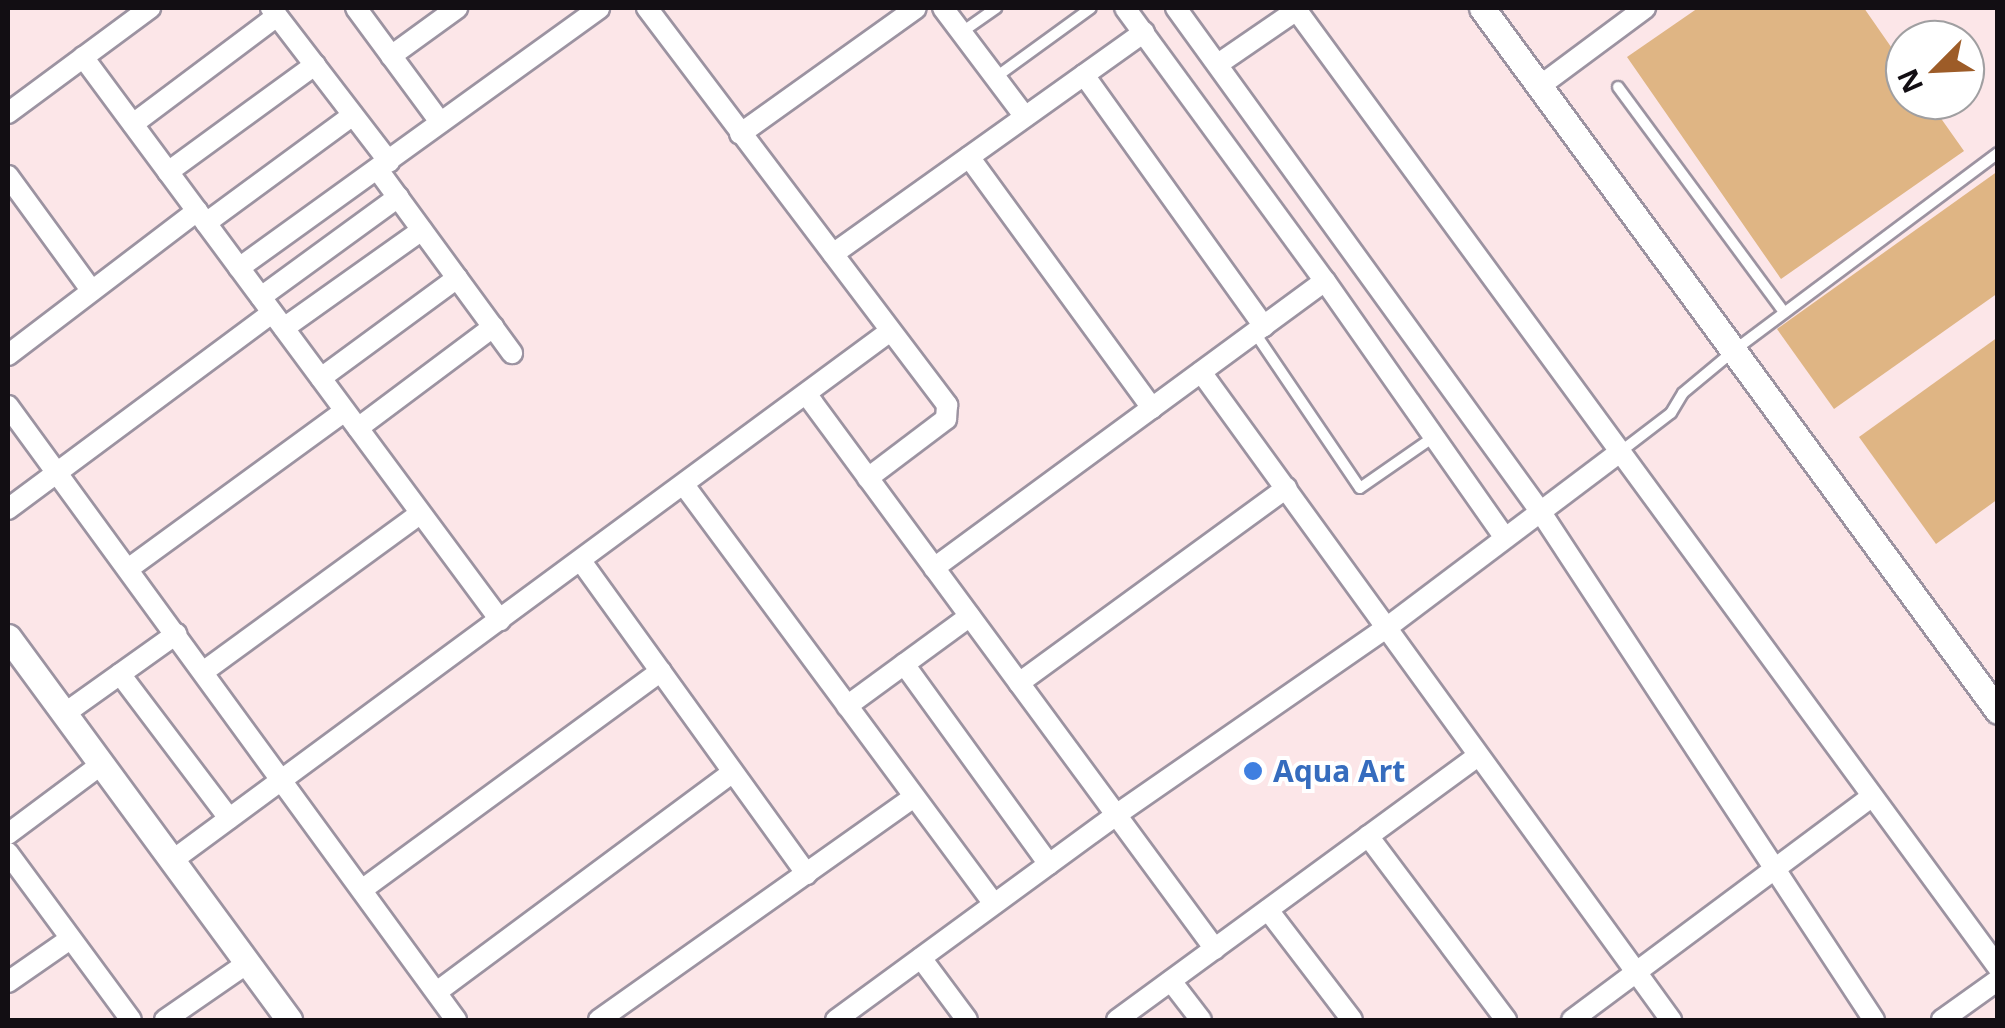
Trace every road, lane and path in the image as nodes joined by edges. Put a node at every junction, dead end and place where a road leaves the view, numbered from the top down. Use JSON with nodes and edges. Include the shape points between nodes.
{"nodes":[{"id":1,"x":150,"y":8,"type":"edge"},
{"id":2,"x":356,"y":8,"type":"edge"},
{"id":3,"x":457,"y":8,"type":"edge"},
{"id":4,"x":599,"y":8,"type":"edge"},
{"id":5,"x":916,"y":8,"type":"edge"},
{"id":6,"x":944,"y":8,"type":"edge"},
{"id":7,"x":996,"y":8,"type":"edge"},
{"id":8,"x":1091,"y":8,"type":"edge"},
{"id":9,"x":1126,"y":8,"type":"edge"},
{"id":10,"x":1176,"y":8,"type":"edge"},
{"id":11,"x":1482,"y":8,"type":"edge"},
{"id":12,"x":1645,"y":8,"type":"edge"},
{"id":13,"x":1296,"y":9,"type":"edge"},
{"id":14,"x":654,"y":10,"type":"edge"},
{"id":15,"x":274,"y":12,"type":"edge"},
{"id":16,"x":962,"y":32,"type":"junction"},
{"id":17,"x":1144,"y":32,"type":"junction"},
{"id":18,"x":83,"y":56,"type":"junction"},
{"id":19,"x":391,"y":56,"type":"junction"},
{"id":20,"x":1218,"y":64,"type":"junction"},
{"id":21,"x":314,"y":65,"type":"junction"},
{"id":22,"x":1084,"y":75,"type":"junction"},
{"id":23,"x":996,"y":78,"type":"junction"},
{"id":24,"x":1540,"y":86,"type":"junction"},
{"id":25,"x":1618,"y":87,"type":"dead end"},
{"id":26,"x":8,"y":113,"type":"edge"},
{"id":27,"x":353,"y":115,"type":"junction"},
{"id":28,"x":1025,"y":117,"type":"junction"},
{"id":29,"x":440,"y":122,"type":"junction"},
{"id":30,"x":133,"y":124,"type":"junction"},
{"id":31,"x":740,"y":134,"type":"junction"},
{"id":32,"x":1998,"y":153,"type":"edge"},
{"id":33,"x":968,"y":157,"type":"junction"},
{"id":34,"x":383,"y":166,"type":"junction"},
{"id":35,"x":168,"y":172,"type":"junction"},
{"id":36,"x":8,"y":176,"type":"edge"},
{"id":37,"x":398,"y":197,"type":"junction"},
{"id":38,"x":202,"y":217,"type":"junction"},
{"id":39,"x":422,"y":230,"type":"junction"},
{"id":40,"x":833,"y":254,"type":"junction"},
{"id":41,"x":240,"y":268,"type":"junction"},
{"id":42,"x":457,"y":278,"type":"junction"},
{"id":43,"x":1326,"y":281,"type":"junction"},
{"id":44,"x":92,"y":291,"type":"junction"},
{"id":45,"x":1784,"y":312,"type":"junction"},
{"id":46,"x":272,"y":313,"type":"junction"},
{"id":47,"x":494,"y":328,"type":"junction"},
{"id":48,"x":1260,"y":330,"type":"junction"},
{"id":49,"x":889,"y":332,"type":"junction"},
{"id":50,"x":1736,"y":349,"type":"junction"},
{"id":51,"x":512,"y":352,"type":"dead end"},
{"id":52,"x":8,"y":355,"type":"edge"},
{"id":53,"x":1201,"y":372,"type":"junction"},
{"id":54,"x":321,"y":378,"type":"junction"},
{"id":55,"x":807,"y":395,"type":"junction"},
{"id":56,"x":8,"y":406,"type":"edge"},
{"id":57,"x":1152,"y":408,"type":"junction"},
{"id":58,"x":351,"y":420,"type":"junction"},
{"id":59,"x":1435,"y":436,"type":"junction"},
{"id":60,"x":1620,"y":452,"type":"junction"},
{"id":61,"x":57,"y":473,"type":"junction"},
{"id":62,"x":868,"y":478,"type":"junction"},
{"id":63,"x":684,"y":485,"type":"junction"},
{"id":64,"x":1286,"y":488,"type":"junction"},
{"id":65,"x":8,"y":509,"type":"edge"},
{"id":66,"x":1540,"y":511,"type":"junction"},
{"id":67,"x":420,"y":514,"type":"junction"},
{"id":68,"x":1504,"y":537,"type":"junction"},
{"id":69,"x":581,"y":561,"type":"junction"},
{"id":70,"x":934,"y":568,"type":"junction"},
{"id":71,"x":128,"y":569,"type":"junction"},
{"id":72,"x":970,"y":616,"type":"junction"},
{"id":73,"x":500,"y":620,"type":"junction"},
{"id":74,"x":1385,"y":629,"type":"junction"},
{"id":75,"x":176,"y":634,"type":"junction"},
{"id":76,"x":8,"y":637,"type":"edge"},
{"id":77,"x":904,"y":664,"type":"junction"},
{"id":78,"x":203,"y":672,"type":"junction"},
{"id":79,"x":661,"y":672,"type":"junction"},
{"id":80,"x":120,"y":674,"type":"junction"},
{"id":81,"x":1020,"y":684,"type":"junction"},
{"id":82,"x":847,"y":706,"type":"junction"},
{"id":83,"x":1998,"y":711,"type":"edge"},
{"id":84,"x":64,"y":714,"type":"junction"},
{"id":85,"x":1477,"y":757,"type":"junction"},
{"id":86,"x":102,"y":764,"type":"junction"},
{"id":87,"x":733,"y":772,"type":"junction"},
{"id":88,"x":281,"y":778,"type":"junction"},
{"id":89,"x":914,"y":796,"type":"junction"},
{"id":90,"x":1872,"y":796,"type":"junction"},
{"id":91,"x":1116,"y":815,"type":"junction"},
{"id":92,"x":229,"y":818,"type":"junction"},
{"id":93,"x":8,"y":834,"type":"edge"},
{"id":94,"x":1368,"y":836,"type":"junction"},
{"id":95,"x":8,"y":853,"type":"edge"},
{"id":96,"x":173,"y":860,"type":"junction"},
{"id":97,"x":1049,"y":864,"type":"junction"},
{"id":98,"x":1774,"y":870,"type":"junction"},
{"id":99,"x":807,"y":874,"type":"junction"},
{"id":100,"x":363,"y":889,"type":"junction"},
{"id":101,"x":994,"y":904,"type":"junction"},
{"id":102,"x":1268,"y":910,"type":"junction"},
{"id":103,"x":70,"y":938,"type":"junction"},
{"id":104,"x":1214,"y":949,"type":"junction"},
{"id":105,"x":921,"y":958,"type":"junction"},
{"id":106,"x":249,"y":962,"type":"junction"},
{"id":107,"x":1998,"y":967,"type":"edge"},
{"id":108,"x":1636,"y":974,"type":"junction"},
{"id":109,"x":1998,"y":980,"type":"edge"},
{"id":110,"x":1171,"y":981,"type":"junction"},
{"id":111,"x":8,"y":982,"type":"edge"},
{"id":112,"x":438,"y":991,"type":"junction"},
{"id":113,"x":131,"y":1020,"type":"edge"},
{"id":114,"x":165,"y":1020,"type":"edge"},
{"id":115,"x":289,"y":1020,"type":"edge"},
{"id":116,"x":456,"y":1020,"type":"edge"},
{"id":117,"x":599,"y":1020,"type":"edge"},
{"id":118,"x":836,"y":1020,"type":"edge"},
{"id":119,"x":967,"y":1020,"type":"edge"},
{"id":120,"x":1117,"y":1020,"type":"edge"},
{"id":121,"x":1200,"y":1020,"type":"edge"},
{"id":122,"x":1352,"y":1020,"type":"edge"},
{"id":123,"x":1506,"y":1020,"type":"edge"},
{"id":124,"x":1572,"y":1020,"type":"edge"},
{"id":125,"x":1671,"y":1020,"type":"edge"},
{"id":126,"x":1874,"y":1020,"type":"edge"},
{"id":127,"x":1942,"y":1020,"type":"edge"}],
"edges":[{"from":1,"to":18,"type":"street"},
{"from":2,"to":19,"type":"street"},
{"from":3,"to":19,"type":"street"},
{"from":4,"to":29,"type":"street"},
{"from":5,"to":31,"type":"street"},
{"from":6,"to":16,"type":"street"},
{"from":7,"to":16,"type":"lane"},
{"from":8,"to":23,"type":"lane"},
{"from":9,"to":17,"type":"street"},
{"from":10,"to":20,"type":"street"},
{"from":11,"to":24,"type":"street"},
{"from":12,"to":24,"type":"street"},
{"from":13,"to":20,"type":"street"},
{"from":13,"to":60,"type":"street"},
{"from":14,"to":31,"type":"street"},
{"from":15,"to":21,"type":"street"},
{"from":15,"to":30,"type":"street"},
{"from":16,"to":23,"type":"street"},
{"from":17,"to":22,"type":"street"},
{"from":17,"to":43,"type":"street"},
{"from":18,"to":26,"type":"street"},
{"from":18,"to":30,"type":"street"},
{"from":19,"to":29,"type":"street"},
{"from":20,"to":66,"type":"street"},
{"from":21,"to":27,"type":"street"},
{"from":21,"to":35,"type":"street"},
{"from":22,"to":28,"type":"street"},
{"from":22,"to":48,"type":"street"},
{"from":23,"to":28,"type":"street"},
{"from":24,"to":50,"type":"street"},
{"from":25,"to":45,"type":"lane"},
{"from":27,"to":34,"type":"street"},
{"from":27,"to":38,"type":"street"},
{"from":28,"to":33,"type":"street"},
{"from":29,"to":34,"type":"street"},
{"from":30,"to":35,"type":"street"},
{"from":31,"to":40,"type":"street"},
{"from":32,"to":45,"type":"lane"},
{"from":33,"to":40,"type":"street"},
{"from":33,"to":57,"type":"street"},
{"from":34,"to":37,"type":"street"},
{"from":34,"to":41,"type":"street"},
{"from":35,"to":38,"type":"street"},
{"from":36,"to":44,"type":"street"},
{"from":37,"to":39,"type":"street"},
{"from":37,"to":46,"type":"street"},
{"from":38,"to":41,"type":"street"},
{"from":38,"to":44,"type":"street"},
{"from":39,"to":42,"type":"street"},
{"from":39,"to":46,"type":"street"},
{"from":40,"to":49,"type":"street"},
{"from":41,"to":46,"type":"street"},
{"from":42,"to":47,"type":"street"},
{"from":42,"to":54,"type":"street"},
{"from":43,"to":48,"type":"street"},
{"from":43,"to":59,"type":"street"},
{"from":44,"to":52,"type":"street"},
{"from":45,"to":50,"type":"lane"},
{"from":46,"to":54,"type":"street"},
{"from":46,"to":61,"type":"street"},
{"from":47,"to":51,"type":"street"},
{"from":47,"to":58,"type":"street"},
{"from":48,"to":53,"type":"street"},
{"from":48,"to":59,"type":"lane","via":[[1360,488]]},
{"from":49,"to":55,"type":"street"},
{"from":49,"to":62,"type":"street","via":[[948,413]]},
{"from":50,"to":60,"type":"lane","via":[[1683,393],[1671,414]]},
{"from":50,"to":83,"type":"street"},
{"from":53,"to":57,"type":"street"},
{"from":53,"to":64,"type":"street"},
{"from":54,"to":58,"type":"street"},
{"from":55,"to":62,"type":"street"},
{"from":55,"to":63,"type":"street"},
{"from":56,"to":61,"type":"street"},
{"from":57,"to":70,"type":"street"},
{"from":58,"to":67,"type":"street"},
{"from":58,"to":71,"type":"street"},
{"from":59,"to":68,"type":"street"},
{"from":60,"to":66,"type":"street"},
{"from":60,"to":90,"type":"street"},
{"from":61,"to":65,"type":"street"},
{"from":61,"to":71,"type":"street"},
{"from":62,"to":70,"type":"street"},
{"from":63,"to":69,"type":"street"},
{"from":63,"to":82,"type":"street"},
{"from":64,"to":74,"type":"street"},
{"from":64,"to":81,"type":"street"},
{"from":66,"to":68,"type":"street"},
{"from":66,"to":98,"type":"street"},
{"from":67,"to":73,"type":"street"},
{"from":67,"to":78,"type":"street"},
{"from":68,"to":74,"type":"street"},
{"from":69,"to":73,"type":"street"},
{"from":69,"to":79,"type":"street"},
{"from":70,"to":72,"type":"street"},
{"from":71,"to":75,"type":"street"},
{"from":72,"to":77,"type":"street"},
{"from":72,"to":81,"type":"street"},
{"from":73,"to":88,"type":"street"},
{"from":74,"to":85,"type":"street"},
{"from":74,"to":91,"type":"street"},
{"from":75,"to":78,"type":"street"},
{"from":75,"to":80,"type":"street"},
{"from":76,"to":84,"type":"street"},
{"from":77,"to":82,"type":"street"},
{"from":77,"to":97,"type":"street"},
{"from":78,"to":88,"type":"street"},
{"from":79,"to":87,"type":"street"},
{"from":79,"to":100,"type":"street"},
{"from":80,"to":84,"type":"street"},
{"from":80,"to":92,"type":"street"},
{"from":81,"to":91,"type":"street"},
{"from":82,"to":89,"type":"street"},
{"from":84,"to":86,"type":"street"},
{"from":85,"to":94,"type":"street"},
{"from":85,"to":108,"type":"street"},
{"from":86,"to":93,"type":"street"},
{"from":86,"to":96,"type":"street"},
{"from":87,"to":99,"type":"street"},
{"from":87,"to":112,"type":"street"},
{"from":88,"to":92,"type":"street"},
{"from":88,"to":100,"type":"street"},
{"from":89,"to":99,"type":"street"},
{"from":89,"to":101,"type":"street"},
{"from":90,"to":98,"type":"street"},
{"from":90,"to":107,"type":"street"},
{"from":91,"to":97,"type":"street"},
{"from":91,"to":104,"type":"street"},
{"from":92,"to":96,"type":"street"},
{"from":94,"to":102,"type":"street"},
{"from":94,"to":123,"type":"street"},
{"from":95,"to":103,"type":"street"},
{"from":96,"to":106,"type":"street"},
{"from":97,"to":101,"type":"street"},
{"from":98,"to":108,"type":"street"},
{"from":98,"to":126,"type":"street"},
{"from":99,"to":117,"type":"street"},
{"from":100,"to":112,"type":"street"},
{"from":101,"to":105,"type":"street"},
{"from":102,"to":104,"type":"street"},
{"from":102,"to":122,"type":"street"},
{"from":103,"to":111,"type":"street"},
{"from":103,"to":113,"type":"street"},
{"from":104,"to":110,"type":"street"},
{"from":105,"to":118,"type":"street"},
{"from":105,"to":119,"type":"street"},
{"from":106,"to":114,"type":"street"},
{"from":106,"to":115,"type":"street"},
{"from":108,"to":124,"type":"street"},
{"from":108,"to":125,"type":"street"},
{"from":109,"to":127,"type":"street"},
{"from":110,"to":120,"type":"street"},
{"from":110,"to":121,"type":"street"},
{"from":112,"to":116,"type":"street"}]}
